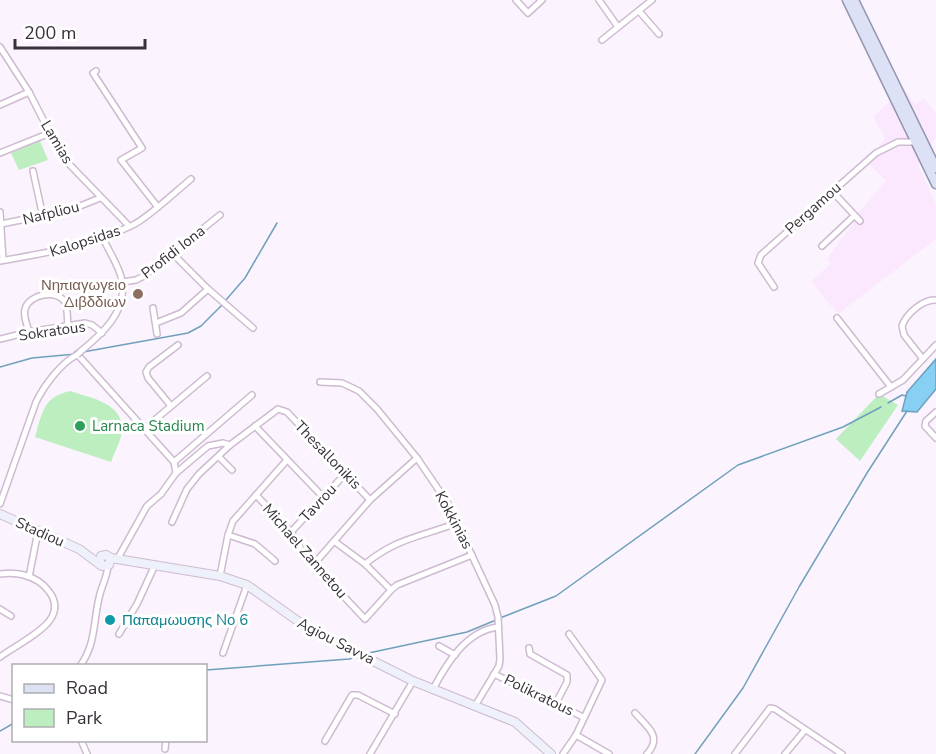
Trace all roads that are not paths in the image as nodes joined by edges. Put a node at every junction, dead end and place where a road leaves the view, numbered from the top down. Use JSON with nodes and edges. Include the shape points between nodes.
{"nodes":[{"id":1,"x":516,"y":0,"type":"edge"},
{"id":2,"x":542,"y":0,"type":"edge"},
{"id":3,"x":599,"y":0,"type":"edge"},
{"id":4,"x":652,"y":0,"type":"edge"},
{"id":5,"x":847,"y":0,"type":"edge"},
{"id":6,"x":854,"y":0,"type":"edge"},
{"id":7,"x":639,"y":11,"type":"junction"},
{"id":8,"x":618,"y":27,"type":"junction"},
{"id":9,"x":659,"y":34,"type":"dead end"},
{"id":10,"x":602,"y":40,"type":"dead end"},
{"id":11,"x":0,"y":46,"type":"edge"},
{"id":12,"x":96,"y":71,"type":"dead end"},
{"id":13,"x":29,"y":92,"type":"junction"},
{"id":14,"x":0,"y":105,"type":"edge"},
{"id":15,"x":909,"y":127,"type":"junction"},
{"id":16,"x":50,"y":133,"type":"junction"},
{"id":17,"x":898,"y":142,"type":"junction"},
{"id":18,"x":916,"y":142,"type":"junction"},
{"id":19,"x":0,"y":153,"type":"edge"},
{"id":20,"x":936,"y":168,"type":"edge"},
{"id":21,"x":33,"y":171,"type":"dead end"},
{"id":22,"x":191,"y":179,"type":"dead end"},
{"id":23,"x":936,"y":184,"type":"edge"},
{"id":24,"x":831,"y":191,"type":"junction"},
{"id":25,"x":100,"y":198,"type":"junction"},
{"id":26,"x":157,"y":206,"type":"junction"},
{"id":27,"x":0,"y":212,"type":"edge"},
{"id":28,"x":220,"y":215,"type":"dead end"},
{"id":29,"x":854,"y":216,"type":"junction"},
{"id":30,"x":43,"y":217,"type":"junction"},
{"id":31,"x":860,"y":221,"type":"dead end"},
{"id":32,"x":1,"y":224,"type":"edge"},
{"id":33,"x":129,"y":226,"type":"junction"},
{"id":34,"x":103,"y":238,"type":"junction"},
{"id":35,"x":822,"y":246,"type":"dead end"},
{"id":36,"x":173,"y":255,"type":"junction"},
{"id":37,"x":1,"y":260,"type":"edge"},
{"id":38,"x":122,"y":282,"type":"junction"},
{"id":39,"x":774,"y":286,"type":"dead end"},
{"id":40,"x":208,"y":289,"type":"junction"},
{"id":41,"x":936,"y":300,"type":"edge"},
{"id":42,"x":153,"y":308,"type":"dead end"},
{"id":43,"x":837,"y":318,"type":"dead end"},
{"id":44,"x":156,"y":323,"type":"junction"},
{"id":45,"x":68,"y":326,"type":"junction"},
{"id":46,"x":254,"y":328,"type":"dead end"},
{"id":47,"x":28,"y":332,"type":"junction"},
{"id":48,"x":102,"y":333,"type":"junction"},
{"id":49,"x":158,"y":334,"type":"dead end"},
{"id":50,"x":0,"y":339,"type":"edge"},
{"id":51,"x":178,"y":345,"type":"dead end"},
{"id":52,"x":936,"y":345,"type":"edge"},
{"id":53,"x":79,"y":353,"type":"junction"},
{"id":54,"x":923,"y":359,"type":"junction"},
{"id":55,"x":207,"y":376,"type":"dead end"},
{"id":56,"x":320,"y":382,"type":"dead end"},
{"id":57,"x":891,"y":387,"type":"junction"},
{"id":58,"x":879,"y":394,"type":"dead end"},
{"id":59,"x":252,"y":395,"type":"dead end"},
{"id":60,"x":171,"y":406,"type":"junction"},
{"id":61,"x":936,"y":412,"type":"edge"},
{"id":62,"x":255,"y":426,"type":"junction"},
{"id":63,"x":144,"y":429,"type":"junction"},
{"id":64,"x":936,"y":438,"type":"edge"},
{"id":65,"x":230,"y":445,"type":"junction"},
{"id":66,"x":219,"y":457,"type":"junction"},
{"id":67,"x":417,"y":458,"type":"junction"},
{"id":68,"x":287,"y":460,"type":"junction"},
{"id":69,"x":174,"y":462,"type":"junction"},
{"id":70,"x":232,"y":470,"type":"dead end"},
{"id":71,"x":176,"y":473,"type":"junction"},
{"id":72,"x":345,"y":474,"type":"junction"},
{"id":73,"x":256,"y":495,"type":"junction"},
{"id":74,"x":323,"y":496,"type":"junction"},
{"id":75,"x":370,"y":500,"type":"junction"},
{"id":76,"x":0,"y":504,"type":"edge"},
{"id":77,"x":0,"y":514,"type":"edge"},
{"id":78,"x":172,"y":522,"type":"dead end"},
{"id":79,"x":457,"y":523,"type":"junction"},
{"id":80,"x":38,"y":531,"type":"junction"},
{"id":81,"x":291,"y":532,"type":"junction"},
{"id":82,"x":228,"y":535,"type":"junction"},
{"id":83,"x":334,"y":541,"type":"junction"},
{"id":84,"x":79,"y":549,"type":"junction"},
{"id":85,"x":472,"y":555,"type":"junction"},
{"id":86,"x":110,"y":557,"type":"junction"},
{"id":87,"x":275,"y":561,"type":"dead end"},
{"id":88,"x":314,"y":564,"type":"junction"},
{"id":89,"x":365,"y":564,"type":"junction"},
{"id":90,"x":103,"y":565,"type":"junction"},
{"id":91,"x":155,"y":565,"type":"junction"},
{"id":92,"x":0,"y":573,"type":"edge"},
{"id":93,"x":220,"y":576,"type":"junction"},
{"id":94,"x":29,"y":577,"type":"junction"},
{"id":95,"x":247,"y":585,"type":"junction"},
{"id":96,"x":391,"y":590,"type":"junction"},
{"id":97,"x":0,"y":609,"type":"edge"},
{"id":98,"x":11,"y":616,"type":"dead end"},
{"id":99,"x":498,"y":623,"type":"junction"},
{"id":100,"x":119,"y":634,"type":"dead end"},
{"id":101,"x":569,"y":634,"type":"dead end"},
{"id":102,"x":439,"y":646,"type":"dead end"},
{"id":103,"x":530,"y":648,"type":"dead end"},
{"id":104,"x":222,"y":653,"type":"dead end"},
{"id":105,"x":455,"y":655,"type":"junction"},
{"id":106,"x":0,"y":657,"type":"edge"},
{"id":107,"x":81,"y":664,"type":"edge"},
{"id":108,"x":494,"y":674,"type":"junction"},
{"id":109,"x":413,"y":681,"type":"junction"},
{"id":110,"x":433,"y":689,"type":"junction"},
{"id":111,"x":556,"y":703,"type":"junction"},
{"id":112,"x":475,"y":705,"type":"junction"},
{"id":113,"x":635,"y":713,"type":"dead end"},
{"id":114,"x":395,"y":714,"type":"junction"},
{"id":115,"x":583,"y":717,"type":"junction"},
{"id":116,"x":805,"y":730,"type":"junction"},
{"id":117,"x":576,"y":735,"type":"junction"},
{"id":118,"x":325,"y":741,"type":"dead end"},
{"id":119,"x":166,"y":742,"type":"edge"},
{"id":120,"x":837,"y":753,"type":"edge"},
{"id":121,"x":159,"y":754,"type":"edge"},
{"id":122,"x":370,"y":754,"type":"edge"},
{"id":123,"x":551,"y":754,"type":"edge"},
{"id":124,"x":563,"y":754,"type":"edge"},
{"id":125,"x":609,"y":754,"type":"edge"},
{"id":126,"x":647,"y":754,"type":"edge"},
{"id":127,"x":735,"y":754,"type":"edge"},
{"id":128,"x":784,"y":754,"type":"edge"}],
"edges":[{"from":1,"to":2,"type":"street","via":[[528,13]]},
{"from":3,"to":8,"type":"street"},
{"from":4,"to":7,"type":"street"},
{"from":5,"to":15,"type":"main road"},
{"from":6,"to":20,"type":"main road"},
{"from":7,"to":8,"type":"street"},
{"from":7,"to":9,"type":"street"},
{"from":8,"to":10,"type":"street"},
{"from":11,"to":13,"type":"street","name":"Lamias"},
{"from":12,"to":26,"type":"street","via":[[93,73],[142,148],[121,160]]},
{"from":13,"to":14,"type":"street"},
{"from":13,"to":16,"type":"street","name":"Lamias"},
{"from":15,"to":17,"type":"street","name":"Pergamou"},
{"from":15,"to":18,"type":"main road"},
{"from":16,"to":19,"type":"street"},
{"from":16,"to":25,"type":"street","name":"Lamias","via":[[70,165]]},
{"from":17,"to":18,"type":"street","name":"Pergamou"},
{"from":17,"to":24,"type":"street","name":"Pergamou","via":[[876,153]]},
{"from":18,"to":23,"type":"main road"},
{"from":21,"to":30,"type":"street"},
{"from":22,"to":26,"type":"street","name":"Kalopsidas"},
{"from":24,"to":29,"type":"street"},
{"from":24,"to":39,"type":"street","name":"Pergamou","via":[[759,258]]},
{"from":25,"to":30,"type":"street","name":"Nafpliou"},
{"from":25,"to":33,"type":"street","name":"Lamias"},
{"from":26,"to":33,"type":"street","name":"Kalopsidas"},
{"from":27,"to":32,"type":"street"},
{"from":28,"to":36,"type":"street","name":"Profidi Iona"},
{"from":29,"to":31,"type":"street"},
{"from":29,"to":35,"type":"street"},
{"from":30,"to":32,"type":"street","name":"Nafpliou"},
{"from":32,"to":37,"type":"street"},
{"from":33,"to":34,"type":"street","name":"Kalopsidas"},
{"from":34,"to":37,"type":"street","name":"Kalopsidas","via":[[50,253]]},
{"from":34,"to":38,"type":"street"},
{"from":36,"to":38,"type":"street","name":"Profidi Iona","via":[[141,278]]},
{"from":36,"to":40,"type":"street"},
{"from":38,"to":48,"type":"street","via":[[118,309]]},
{"from":40,"to":44,"type":"street","via":[[181,313]]},
{"from":40,"to":46,"type":"street"},
{"from":41,"to":54,"type":"street","via":[[924,302],[902,326],[904,335]]},
{"from":42,"to":44,"type":"street"},
{"from":43,"to":57,"type":"street"},
{"from":44,"to":49,"type":"street"},
{"from":45,"to":47,"type":"street","name":"Sokratous"},
{"from":45,"to":47,"type":"street","via":[[62,299],[52,295],[34,297],[25,309]]},
{"from":45,"to":48,"type":"street","name":"Sokratous","via":[[90,324]]},
{"from":47,"to":50,"type":"street","name":"Sokratous"},
{"from":48,"to":53,"type":"street"},
{"from":51,"to":60,"type":"street","via":[[146,372]]},
{"from":52,"to":54,"type":"street"},
{"from":53,"to":63,"type":"street"},
{"from":53,"to":76,"type":"street","via":[[43,388]]},
{"from":54,"to":57,"type":"street"},
{"from":55,"to":60,"type":"street"},
{"from":56,"to":67,"type":"street","name":"Kokkinias","via":[[342,383],[358,391]]},
{"from":57,"to":58,"type":"street"},
{"from":59,"to":69,"type":"street"},
{"from":60,"to":63,"type":"street"},
{"from":61,"to":64,"type":"street","via":[[925,426]]},
{"from":62,"to":65,"type":"street"},
{"from":62,"to":68,"type":"street"},
{"from":62,"to":72,"type":"street","name":"Thesallonikis","via":[[273,411],[283,410]]},
{"from":63,"to":69,"type":"street"},
{"from":65,"to":66,"type":"street"},
{"from":65,"to":71,"type":"street","via":[[208,446]]},
{"from":66,"to":70,"type":"street"},
{"from":66,"to":78,"type":"street","via":[[192,482]]},
{"from":67,"to":75,"type":"street","name":"Thesallonikis"},
{"from":67,"to":79,"type":"street","name":"Kokkinias"},
{"from":68,"to":73,"type":"street"},
{"from":68,"to":74,"type":"street"},
{"from":69,"to":71,"type":"street"},
{"from":71,"to":86,"type":"street"},
{"from":72,"to":74,"type":"street","name":"Tavrou"},
{"from":72,"to":75,"type":"street","name":"Thesallonikis"},
{"from":73,"to":81,"type":"street","name":"Michael Zannetou"},
{"from":73,"to":82,"type":"street"},
{"from":74,"to":81,"type":"street","name":"Tavrou"},
{"from":75,"to":83,"type":"street","name":"Thesallonikis"},
{"from":77,"to":80,"type":"street","name":"Stadiou"},
{"from":79,"to":85,"type":"street","name":"Kokkinias"},
{"from":79,"to":89,"type":"street","via":[[396,543]]},
{"from":80,"to":84,"type":"street","name":"Stadiou"},
{"from":80,"to":94,"type":"street"},
{"from":81,"to":88,"type":"street","name":"Michael Zannetou"},
{"from":82,"to":87,"type":"street","via":[[255,544]]},
{"from":82,"to":93,"type":"street"},
{"from":83,"to":88,"type":"street","name":"Thesallonikis"},
{"from":83,"to":89,"type":"street"},
{"from":84,"to":86,"type":"street","name":"Stadiou"},
{"from":84,"to":90,"type":"street","name":"Stadiou"},
{"from":85,"to":96,"type":"street","name":"Michael Zannetou"},
{"from":85,"to":99,"type":"street","name":"Kokkinias","via":[[489,591]]},
{"from":86,"to":90,"type":"street","via":[[99,560]]},
{"from":86,"to":91,"type":"street","name":"Agiou Savva"},
{"from":88,"to":96,"type":"street","name":"Michael Zannetou","via":[[365,619]]},
{"from":89,"to":96,"type":"street"},
{"from":90,"to":107,"type":"street","via":[[94,637]]},
{"from":91,"to":93,"type":"street","name":"Agiou Savva"},
{"from":91,"to":100,"type":"street"},
{"from":92,"to":94,"type":"street"},
{"from":93,"to":95,"type":"street","name":"Agiou Savva"},
{"from":94,"to":106,"type":"street","via":[[51,594],[55,605],[52,615],[45,626]]},
{"from":95,"to":104,"type":"street"},
{"from":95,"to":109,"type":"street","name":"Agiou Savva","via":[[301,625]]},
{"from":97,"to":98,"type":"street"},
{"from":99,"to":105,"type":"street","via":[[470,639]]},
{"from":99,"to":108,"type":"street","name":"Kokkinias","via":[[500,659]]},
{"from":101,"to":115,"type":"street","via":[[602,680]]},
{"from":102,"to":105,"type":"street"},
{"from":103,"to":111,"type":"street","via":[[530,654],[567,675]]},
{"from":105,"to":110,"type":"street"},
{"from":108,"to":111,"type":"street","name":"Polikratous"},
{"from":108,"to":112,"type":"street","name":"Kokkinias"},
{"from":109,"to":110,"type":"street","name":"Agiou Savva"},
{"from":109,"to":114,"type":"street"},
{"from":110,"to":112,"type":"street","name":"Agiou Savva"},
{"from":111,"to":115,"type":"street","name":"Polikratous"},
{"from":112,"to":123,"type":"street","name":"Agiou Savva","via":[[520,725]]},
{"from":113,"to":126,"type":"street","via":[[654,737]]},
{"from":114,"to":118,"type":"street","via":[[352,695]]},
{"from":114,"to":122,"type":"street"},
{"from":115,"to":117,"type":"street"},
{"from":116,"to":120,"type":"street"},
{"from":116,"to":127,"type":"street","via":[[770,708]]},
{"from":116,"to":128,"type":"street"},
{"from":117,"to":124,"type":"street"},
{"from":117,"to":125,"type":"street"},
{"from":119,"to":121,"type":"street","via":[[168,750]]}]}
